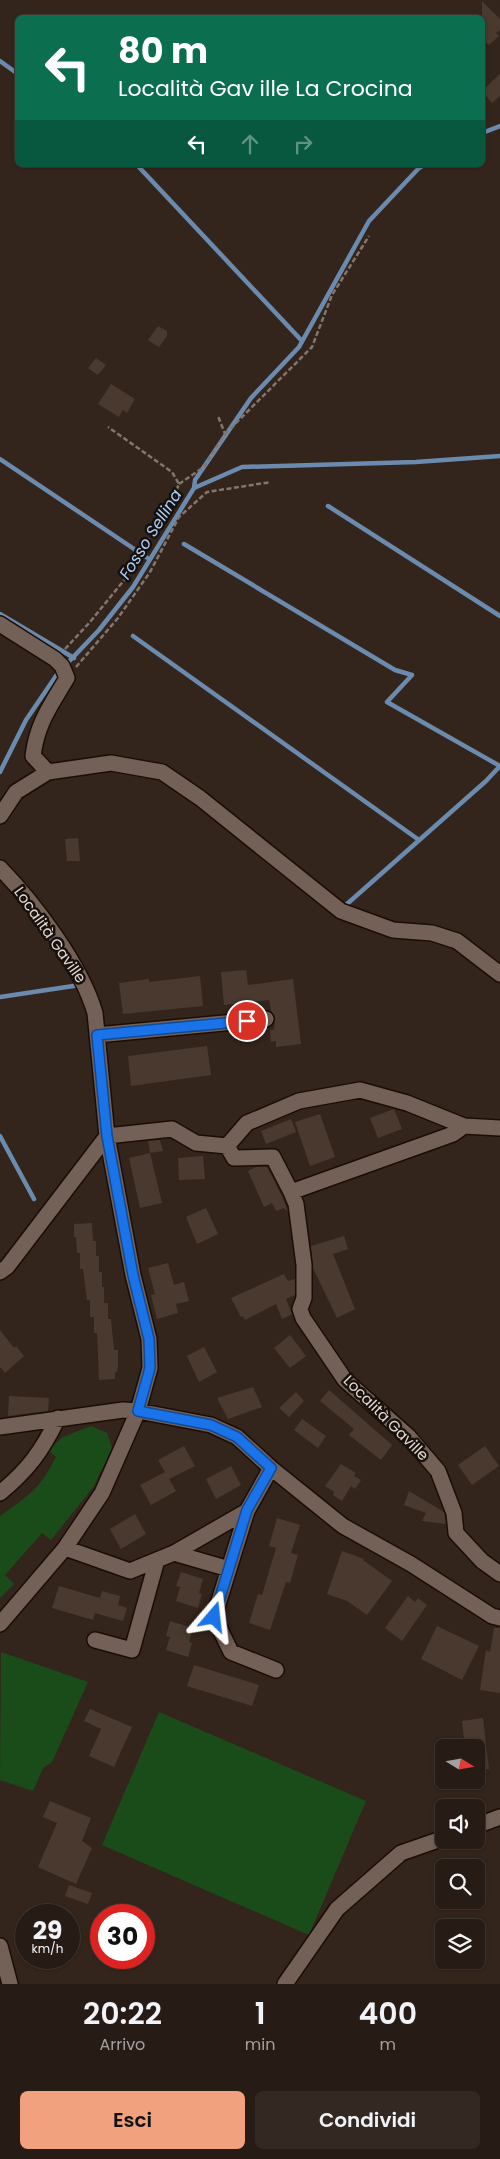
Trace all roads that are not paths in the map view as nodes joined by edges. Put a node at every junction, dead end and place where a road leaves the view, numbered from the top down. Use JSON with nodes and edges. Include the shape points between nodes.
{"nodes":[{"id":1,"x":0,"y":624,"type":"edge"},
{"id":2,"x":48,"y":772,"type":"junction"},
{"id":3,"x":0,"y":816,"type":"edge"},
{"id":4,"x":0,"y":868,"type":"edge"},
{"id":5,"x":500,"y":974,"type":"edge"},
{"id":6,"x":266,"y":1019,"type":"dead end"},
{"id":7,"x":97,"y":1035,"type":"junction"},
{"id":8,"x":464,"y":1126,"type":"junction"},
{"id":9,"x":500,"y":1128,"type":"edge"},
{"id":10,"x":107,"y":1136,"type":"junction"},
{"id":11,"x":228,"y":1146,"type":"junction"},
{"id":12,"x":291,"y":1192,"type":"junction"},
{"id":13,"x":0,"y":1272,"type":"edge"},
{"id":14,"x":138,"y":1411,"type":"junction"},
{"id":15,"x":58,"y":1418,"type":"junction"},
{"id":16,"x":0,"y":1427,"type":"edge"},
{"id":17,"x":271,"y":1468,"type":"junction"},
{"id":18,"x":0,"y":1493,"type":"edge"},
{"id":19,"x":247,"y":1510,"type":"junction"},
{"id":20,"x":65,"y":1548,"type":"junction"},
{"id":21,"x":174,"y":1553,"type":"junction"},
{"id":22,"x":157,"y":1560,"type":"junction"},
{"id":23,"x":229,"y":1569,"type":"junction"},
{"id":24,"x":500,"y":1574,"type":"edge"},
{"id":25,"x":500,"y":1618,"type":"edge"},
{"id":26,"x":0,"y":1624,"type":"edge"},
{"id":27,"x":95,"y":1640,"type":"dead end"},
{"id":28,"x":276,"y":1670,"type":"dead end"},
{"id":29,"x":500,"y":1818,"type":"edge"},
{"id":30,"x":485,"y":1823,"type":"edge"},
{"id":31,"x":435,"y":1841,"type":"edge"},
{"id":32,"x":0,"y":1946,"type":"edge"},
{"id":33,"x":10,"y":1984,"type":"edge"},
{"id":34,"x":285,"y":1984,"type":"edge"}],
"edges":[{"from":1,"to":2,"type":"street","via":[[55,659],[68,678],[36,736],[33,756]]},
{"from":2,"to":3,"type":"street","via":[[16,792]]},
{"from":2,"to":5,"type":"street","via":[[111,763],[162,772],[200,798],[341,911],[392,930],[432,933],[458,941]]},
{"from":4,"to":7,"type":"street","name":"Località Gaville","via":[[22,891],[80,974],[95,1012]]},
{"from":6,"to":7,"type":"street"},
{"from":7,"to":10,"type":"street","name":"Località Gaville"},
{"from":8,"to":9,"type":"street"},
{"from":8,"to":11,"type":"street","via":[[407,1103],[360,1090],[299,1101],[247,1123]]},
{"from":8,"to":12,"type":"street","via":[[452,1134]]},
{"from":10,"to":11,"type":"street","name":"Località Gaville","via":[[172,1129],[196,1143]]},
{"from":10,"to":13,"type":"street","via":[[7,1268]]},
{"from":10,"to":14,"type":"street","name":"Località Gaville","via":[[133,1275],[149,1339],[150,1368]]},
{"from":11,"to":12,"type":"street","name":"Località Gaville","via":[[234,1158],[273,1157]]},
{"from":12,"to":24,"type":"street","name":"Località Gaville","via":[[296,1204],[304,1265],[304,1298],[300,1309],[303,1318],[345,1380],[408,1436],[438,1471],[454,1513],[456,1533],[482,1561]]},
{"from":14,"to":15,"type":"street"},
{"from":14,"to":17,"type":"street","via":[[211,1425],[237,1437]]},
{"from":14,"to":20,"type":"street","name":"Località Gaville","via":[[102,1493]]},
{"from":15,"to":16,"type":"street"},
{"from":15,"to":18,"type":"street","via":[[46,1444],[23,1474]]},
{"from":17,"to":19,"type":"street"},
{"from":17,"to":25,"type":"street","via":[[343,1526]]},
{"from":19,"to":21,"type":"street"},
{"from":19,"to":23,"type":"street"},
{"from":20,"to":22,"type":"street","via":[[130,1571]]},
{"from":20,"to":26,"type":"street","name":"Località Gaville"},
{"from":21,"to":22,"type":"street"},
{"from":21,"to":23,"type":"street"},
{"from":22,"to":27,"type":"street","via":[[132,1650]]},
{"from":23,"to":28,"type":"street","via":[[214,1617],[231,1652]]},
{"from":29,"to":30,"type":"street"},
{"from":31,"to":34,"type":"street","via":[[402,1853],[337,1909]]},
{"from":32,"to":33,"type":"street"}]}
